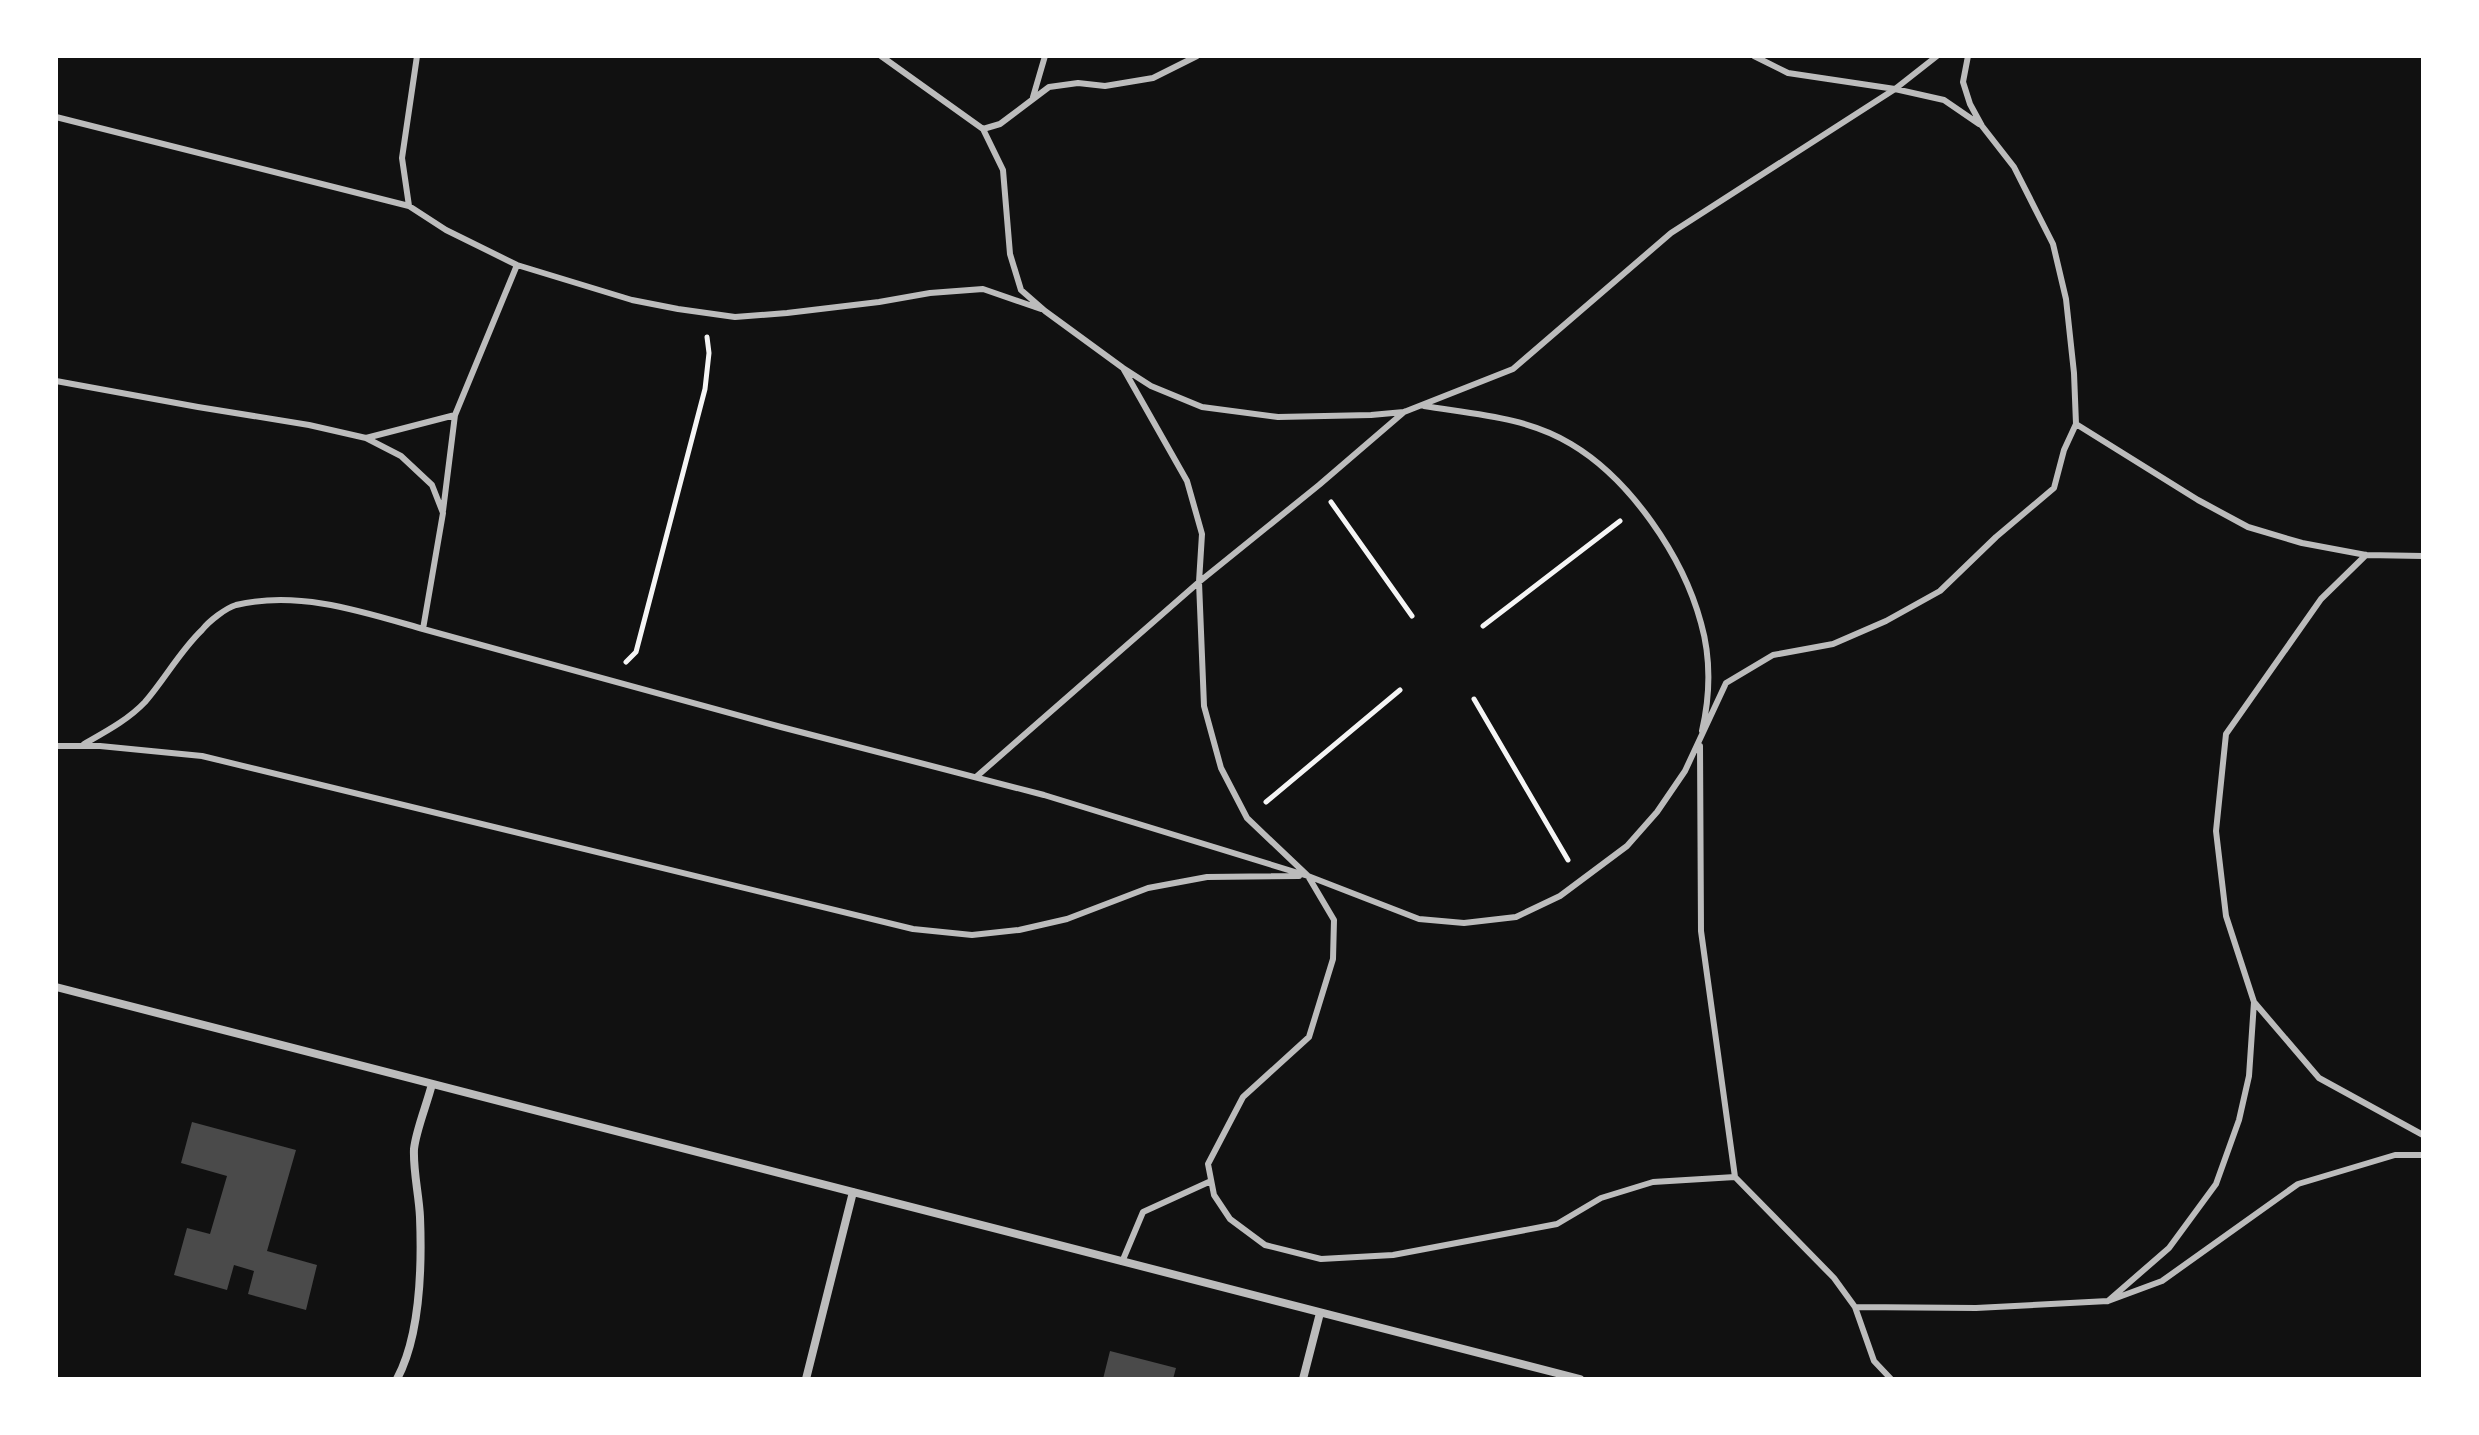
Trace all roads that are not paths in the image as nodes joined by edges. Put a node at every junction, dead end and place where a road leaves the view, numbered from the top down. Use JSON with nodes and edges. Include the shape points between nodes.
{"nodes":[{"id":1,"x":417,"y":56,"type":"edge"},
{"id":2,"x":881,"y":56,"type":"edge"},
{"id":3,"x":1045,"y":56,"type":"edge"},
{"id":4,"x":1197,"y":56,"type":"edge"},
{"id":5,"x":1754,"y":56,"type":"edge"},
{"id":6,"x":1937,"y":56,"type":"edge"},
{"id":7,"x":1968,"y":56,"type":"edge"},
{"id":8,"x":1895,"y":89,"type":"junction"},
{"id":9,"x":1033,"y":97,"type":"junction"},
{"id":10,"x":56,"y":117,"type":"edge"},
{"id":11,"x":1982,"y":126,"type":"junction"},
{"id":12,"x":983,"y":129,"type":"junction"},
{"id":13,"x":409,"y":206,"type":"junction"},
{"id":14,"x":517,"y":265,"type":"junction"},
{"id":15,"x":1045,"y":311,"type":"junction"},
{"id":16,"x":1123,"y":368,"type":"junction"},
{"id":17,"x":56,"y":381,"type":"edge"},
{"id":18,"x":1423,"y":406,"type":"junction"},
{"id":19,"x":1404,"y":412,"type":"junction"},
{"id":20,"x":455,"y":415,"type":"junction"},
{"id":21,"x":2076,"y":424,"type":"junction"},
{"id":22,"x":366,"y":438,"type":"junction"},
{"id":23,"x":443,"y":513,"type":"junction"},
{"id":24,"x":2366,"y":555,"type":"junction"},
{"id":25,"x":2423,"y":556,"type":"edge"},
{"id":26,"x":1199,"y":582,"type":"junction"},
{"id":27,"x":423,"y":629,"type":"junction"},
{"id":28,"x":1700,"y":743,"type":"junction"},
{"id":29,"x":81,"y":745,"type":"junction"},
{"id":30,"x":56,"y":746,"type":"edge"},
{"id":31,"x":976,"y":777,"type":"junction"},
{"id":32,"x":1308,"y":876,"type":"junction"},
{"id":33,"x":56,"y":987,"type":"edge"},
{"id":34,"x":2254,"y":1002,"type":"junction"},
{"id":35,"x":432,"y":1084,"type":"junction"},
{"id":36,"x":2423,"y":1135,"type":"edge"},
{"id":37,"x":2423,"y":1155,"type":"edge"},
{"id":38,"x":1735,"y":1177,"type":"junction"},
{"id":39,"x":1211,"y":1181,"type":"junction"},
{"id":40,"x":853,"y":1192,"type":"junction"},
{"id":41,"x":1122,"y":1262,"type":"junction"},
{"id":42,"x":2108,"y":1301,"type":"junction"},
{"id":43,"x":1855,"y":1307,"type":"junction"},
{"id":44,"x":1320,"y":1313,"type":"junction"},
{"id":45,"x":397,"y":1379,"type":"edge"},
{"id":46,"x":806,"y":1379,"type":"edge"},
{"id":47,"x":1303,"y":1379,"type":"edge"},
{"id":48,"x":1580,"y":1379,"type":"edge"},
{"id":49,"x":1891,"y":1379,"type":"edge"}],
"edges":[{"from":1,"to":13,"type":"lane","via":[[402,158]]},
{"from":2,"to":12,"type":"lane"},
{"from":3,"to":9,"type":"lane"},
{"from":4,"to":9,"type":"lane","via":[[1153,78],[1049,87]]},
{"from":5,"to":8,"type":"lane","via":[[1788,73]]},
{"from":6,"to":8,"type":"lane"},
{"from":7,"to":11,"type":"lane","via":[[1963,82]]},
{"from":8,"to":11,"type":"lane","via":[[1944,100]]},
{"from":8,"to":18,"type":"lane","via":[[1671,233],[1513,369]]},
{"from":9,"to":12,"type":"lane","via":[[1000,124]]},
{"from":10,"to":13,"type":"lane"},
{"from":11,"to":21,"type":"lane","via":[[2014,167],[2053,244],[2066,299]]},
{"from":12,"to":15,"type":"lane","via":[[1003,170],[1010,254],[1021,290]]},
{"from":13,"to":14,"type":"lane"},
{"from":14,"to":15,"type":"lane","via":[[632,300],[735,317],[983,289]]},
{"from":14,"to":20,"type":"lane"},
{"from":15,"to":16,"type":"lane"},
{"from":16,"to":19,"type":"lane","via":[[1202,407],[1278,417]]},
{"from":16,"to":26,"type":"lane","via":[[1187,481],[1202,534]]},
{"from":17,"to":22,"type":"lane"},
{"from":18,"to":19,"type":"lane"},
{"from":18,"to":28,"type":"lane","via":[[1530,425],[1571,444],[1615,478],[1651,519],[1690,588],[1702,624],[1708,703]]},
{"from":19,"to":26,"type":"lane"},
{"from":20,"to":22,"type":"lane"},
{"from":20,"to":23,"type":"lane"},
{"from":21,"to":24,"type":"lane","via":[[2248,527]]},
{"from":21,"to":28,"type":"lane","via":[[2054,488],[1940,591],[1833,644],[1773,655],[1726,683]]},
{"from":22,"to":23,"type":"lane","via":[[401,456],[432,485]]},
{"from":23,"to":27,"type":"lane"},
{"from":24,"to":25,"type":"lane"},
{"from":24,"to":34,"type":"lane","via":[[2321,599],[2226,734],[2216,831],[2226,916]]},
{"from":26,"to":31,"type":"lane"},
{"from":26,"to":32,"type":"lane","via":[[1204,706],[1221,768],[1247,818]]},
{"from":27,"to":29,"type":"lane","via":[[312,601],[233,605],[202,629],[142,705]]},
{"from":27,"to":31,"type":"lane"},
{"from":28,"to":32,"type":"lane","via":[[1657,812],[1627,846],[1560,896],[1516,917],[1464,923],[1419,919]]},
{"from":28,"to":38,"type":"lane","via":[[1701,931]]},
{"from":29,"to":30,"type":"lane"},
{"from":29,"to":32,"type":"lane","via":[[202,756],[913,929],[972,935],[1019,930],[1067,919],[1148,888],[1207,877]]},
{"from":31,"to":32,"type":"lane"},
{"from":32,"to":39,"type":"lane","via":[[1334,920],[1333,959],[1309,1037],[1243,1097],[1208,1164]]},
{"from":33,"to":35,"type":"street"},
{"from":34,"to":36,"type":"lane","via":[[2319,1078]]},
{"from":34,"to":42,"type":"lane","via":[[2249,1076],[2216,1184],[2169,1248]]},
{"from":35,"to":40,"type":"street"},
{"from":35,"to":45,"type":"street","via":[[414,1149],[420,1280],[413,1332]]},
{"from":37,"to":42,"type":"lane","via":[[2395,1155],[2298,1184],[2162,1281]]},
{"from":38,"to":39,"type":"lane","via":[[1653,1182],[1601,1198],[1557,1224],[1526,1231],[1393,1255],[1321,1259],[1265,1245],[1230,1219]]},
{"from":38,"to":43,"type":"lane","via":[[1834,1278]]},
{"from":39,"to":41,"type":"lane","via":[[1143,1212]]},
{"from":40,"to":41,"type":"street"},
{"from":40,"to":46,"type":"street"},
{"from":41,"to":44,"type":"street"},
{"from":42,"to":43,"type":"lane"},
{"from":43,"to":49,"type":"lane","via":[[1874,1361]]},
{"from":44,"to":47,"type":"street"},
{"from":44,"to":48,"type":"street"}]}
